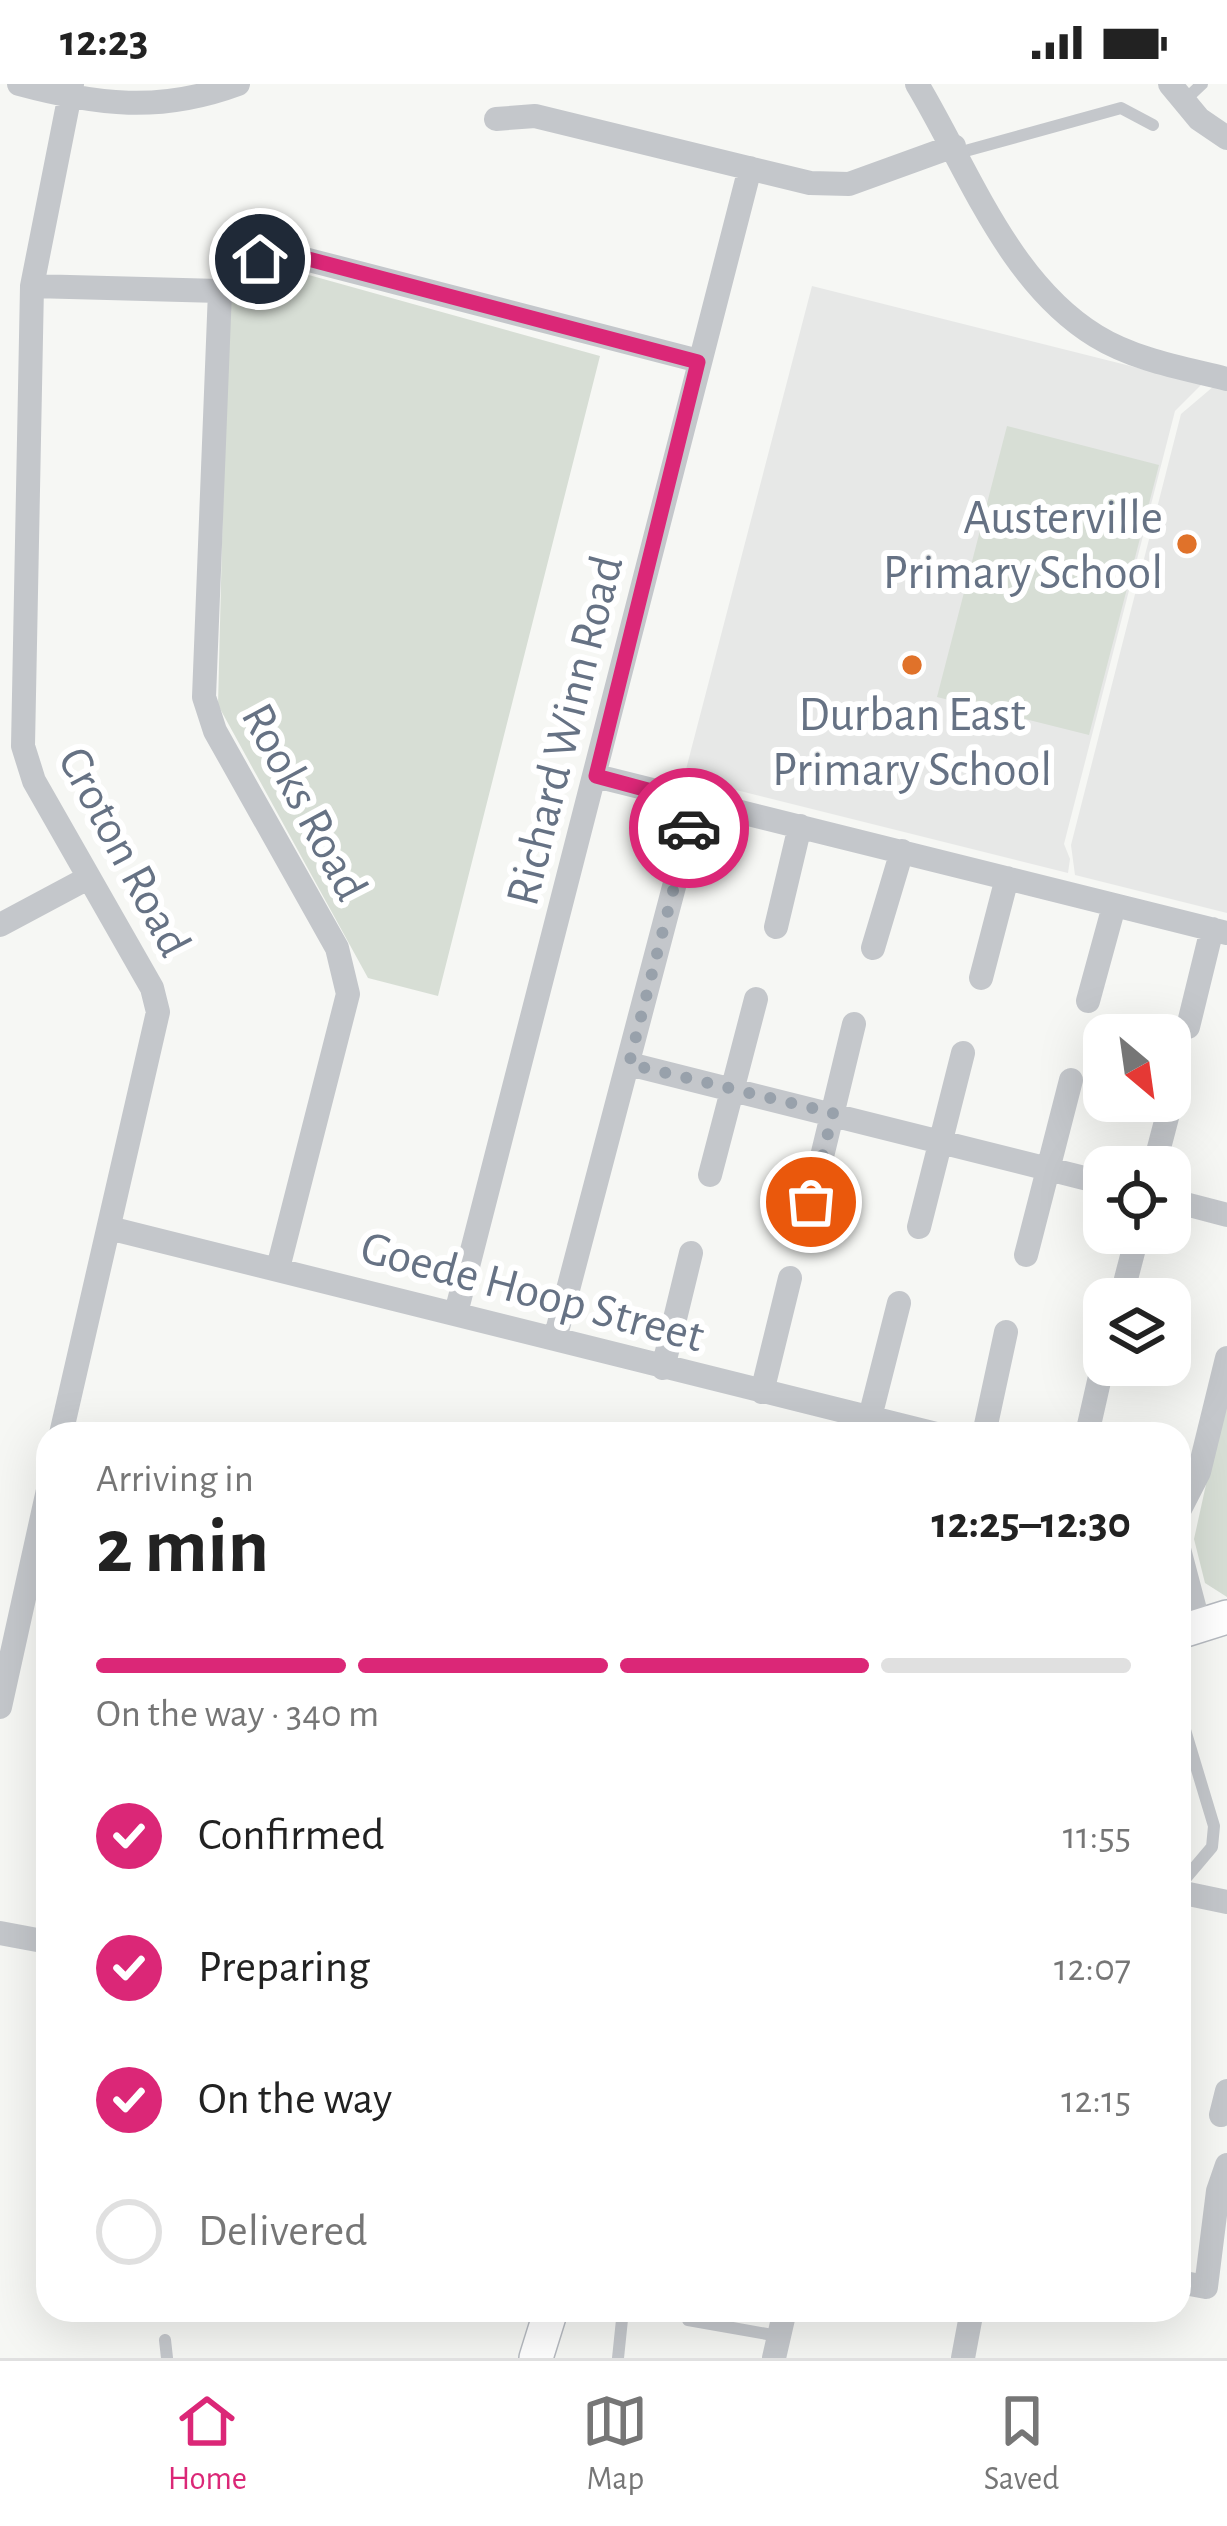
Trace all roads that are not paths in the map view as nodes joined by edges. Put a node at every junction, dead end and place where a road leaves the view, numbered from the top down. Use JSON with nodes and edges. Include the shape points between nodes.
{"nodes":[{"id":1,"x":19,"y":84,"type":"edge"},
{"id":2,"x":238,"y":84,"type":"edge"},
{"id":3,"x":917,"y":84,"type":"edge"},
{"id":4,"x":1202,"y":84,"type":"edge"},
{"id":5,"x":70,"y":90,"type":"edge"},
{"id":6,"x":1176,"y":93,"type":"edge"},
{"id":7,"x":496,"y":119,"type":"dead end"},
{"id":8,"x":1153,"y":125,"type":"dead end"},
{"id":9,"x":1227,"y":138,"type":"edge"},
{"id":10,"x":956,"y":150,"type":"junction"},
{"id":11,"x":750,"y":168,"type":"junction"},
{"id":12,"x":32,"y":286,"type":"junction"},
{"id":13,"x":220,"y":291,"type":"junction"},
{"id":14,"x":698,"y":362,"type":"junction"},
{"id":15,"x":1227,"y":379,"type":"edge"},
{"id":16,"x":596,"y":776,"type":"junction"},
{"id":17,"x":696,"y":803,"type":"junction"},
{"id":18,"x":800,"y":826,"type":"junction"},
{"id":19,"x":902,"y":851,"type":"junction"},
{"id":20,"x":88,"y":878,"type":"junction"},
{"id":21,"x":1007,"y":878,"type":"junction"},
{"id":22,"x":1114,"y":906,"type":"junction"},
{"id":23,"x":0,"y":926,"type":"edge"},
{"id":24,"x":776,"y":927,"type":"dead end"},
{"id":25,"x":1220,"y":931,"type":"edge"},
{"id":26,"x":873,"y":948,"type":"dead end"},
{"id":27,"x":981,"y":978,"type":"dead end"},
{"id":28,"x":756,"y":999,"type":"dead end"},
{"id":29,"x":1088,"y":1001,"type":"dead end"},
{"id":30,"x":1191,"y":1018,"type":"edge"},
{"id":31,"x":854,"y":1024,"type":"dead end"},
{"id":32,"x":963,"y":1053,"type":"dead end"},
{"id":33,"x":629,"y":1064,"type":"junction"},
{"id":34,"x":1071,"y":1079,"type":"dead end"},
{"id":35,"x":732,"y":1089,"type":"junction"},
{"id":36,"x":833,"y":1113,"type":"junction"},
{"id":37,"x":942,"y":1142,"type":"junction"},
{"id":38,"x":1048,"y":1169,"type":"junction"},
{"id":39,"x":710,"y":1175,"type":"dead end"},
{"id":40,"x":1083,"y":1178,"type":"edge"},
{"id":41,"x":811,"y":1202,"type":"dead end"},
{"id":42,"x":1191,"y":1206,"type":"edge"},
{"id":43,"x":1227,"y":1215,"type":"edge"},
{"id":44,"x":919,"y":1227,"type":"dead end"},
{"id":45,"x":109,"y":1228,"type":"junction"},
{"id":46,"x":692,"y":1252,"type":"dead end"},
{"id":47,"x":1026,"y":1255,"type":"dead end"},
{"id":48,"x":278,"y":1268,"type":"junction"},
{"id":49,"x":790,"y":1278,"type":"dead end"},
{"id":50,"x":899,"y":1303,"type":"dead end"},
{"id":51,"x":456,"y":1312,"type":"junction"},
{"id":52,"x":1006,"y":1332,"type":"dead end"},
{"id":53,"x":555,"y":1339,"type":"junction"},
{"id":54,"x":1227,"y":1358,"type":"edge"},
{"id":55,"x":663,"y":1369,"type":"junction"},
{"id":56,"x":1098,"y":1386,"type":"edge"},
{"id":57,"x":762,"y":1392,"type":"junction"},
{"id":58,"x":870,"y":1417,"type":"junction"},
{"id":59,"x":64,"y":1422,"type":"edge"},
{"id":60,"x":889,"y":1422,"type":"edge"},
{"id":61,"x":987,"y":1422,"type":"edge"},
{"id":62,"x":1090,"y":1422,"type":"edge"},
{"id":63,"x":1191,"y":1488,"type":"edge"},
{"id":64,"x":36,"y":1528,"type":"edge"},
{"id":65,"x":1191,"y":1589,"type":"edge"},
{"id":66,"x":10,"y":1611,"type":"edge"},
{"id":67,"x":1202,"y":1625,"type":"edge"},
{"id":68,"x":0,"y":1707,"type":"edge"},
{"id":69,"x":1191,"y":1750,"type":"edge"},
{"id":70,"x":1191,"y":1874,"type":"edge"},
{"id":71,"x":1191,"y":1891,"type":"edge"},
{"id":72,"x":1226,"y":1896,"type":"edge"},
{"id":73,"x":0,"y":1933,"type":"edge"},
{"id":74,"x":36,"y":1940,"type":"edge"},
{"id":75,"x":1227,"y":2165,"type":"edge"},
{"id":76,"x":1216,"y":2290,"type":"edge"},
{"id":77,"x":547,"y":2322,"type":"edge"},
{"id":78,"x":622,"y":2322,"type":"edge"},
{"id":79,"x":695,"y":2322,"type":"edge"},
{"id":80,"x":970,"y":2322,"type":"edge"},
{"id":81,"x":165,"y":2340,"type":"dead end"},
{"id":82,"x":777,"y":2347,"type":"edge"},
{"id":83,"x":167,"y":2358,"type":"edge"},
{"id":84,"x":536,"y":2358,"type":"edge"},
{"id":85,"x":618,"y":2358,"type":"edge"},
{"id":86,"x":963,"y":2358,"type":"edge"}],
"edges":[{"from":1,"to":5,"type":"street"},
{"from":2,"to":5,"type":"street","via":[[191,101],[143,104]]},
{"from":3,"to":10,"type":"street"},
{"from":4,"to":6,"type":"lane"},
{"from":5,"to":12,"type":"street","name":"Croton Road"},
{"from":6,"to":9,"type":"street"},
{"from":7,"to":11,"type":"street","via":[[535,116]]},
{"from":8,"to":10,"type":"lane","via":[[1121,108]]},
{"from":10,"to":11,"type":"street","via":[[849,184]]},
{"from":10,"to":15,"type":"street","via":[[1018,258],[1073,320],[1141,356]]},
{"from":11,"to":14,"type":"street","name":"Richard Winn Road"},
{"from":12,"to":13,"type":"street"},
{"from":12,"to":20,"type":"street","name":"Croton Road","via":[[23,746]]},
{"from":13,"to":14,"type":"street","via":[[243,266],[297,256]]},
{"from":13,"to":48,"type":"street","name":"Rooks Road","via":[[204,697],[337,948],[348,994]]},
{"from":14,"to":16,"type":"street","name":"Richard Winn Road"},
{"from":16,"to":17,"type":"street"},
{"from":16,"to":51,"type":"street","name":"Richard Winn Road"},
{"from":17,"to":18,"type":"street"},
{"from":17,"to":33,"type":"street"},
{"from":18,"to":19,"type":"street"},
{"from":18,"to":24,"type":"street"},
{"from":19,"to":21,"type":"street"},
{"from":19,"to":26,"type":"street"},
{"from":20,"to":23,"type":"street"},
{"from":20,"to":45,"type":"street","name":"Croton Road","via":[[158,1012]]},
{"from":21,"to":22,"type":"street"},
{"from":21,"to":27,"type":"street"},
{"from":22,"to":25,"type":"street"},
{"from":22,"to":29,"type":"street"},
{"from":25,"to":30,"type":"street"},
{"from":28,"to":35,"type":"street"},
{"from":31,"to":36,"type":"street"},
{"from":32,"to":37,"type":"street"},
{"from":33,"to":35,"type":"street"},
{"from":33,"to":53,"type":"street"},
{"from":34,"to":38,"type":"street"},
{"from":35,"to":36,"type":"street"},
{"from":35,"to":39,"type":"street"},
{"from":36,"to":37,"type":"street"},
{"from":36,"to":41,"type":"street"},
{"from":37,"to":38,"type":"street"},
{"from":37,"to":44,"type":"street"},
{"from":38,"to":40,"type":"street"},
{"from":38,"to":47,"type":"street"},
{"from":42,"to":43,"type":"street"},
{"from":45,"to":48,"type":"street","name":"Goede Hoop Street"},
{"from":45,"to":59,"type":"street","name":"Croton Road"},
{"from":46,"to":55,"type":"street"},
{"from":48,"to":51,"type":"street","name":"Goede Hoop Street"},
{"from":49,"to":57,"type":"street"},
{"from":50,"to":58,"type":"street"},
{"from":51,"to":53,"type":"street","name":"Goede Hoop Street"},
{"from":52,"to":61,"type":"street"},
{"from":53,"to":55,"type":"street","name":"Goede Hoop Street"},
{"from":54,"to":63,"type":"street"},
{"from":55,"to":57,"type":"street","name":"Goede Hoop Street"},
{"from":56,"to":62,"type":"street"},
{"from":57,"to":58,"type":"street","name":"Goede Hoop Street"},
{"from":58,"to":60,"type":"street","name":"Goede Hoop Street"},
{"from":64,"to":66,"type":"street"},
{"from":65,"to":67,"type":"street"},
{"from":66,"to":68,"type":"street"},
{"from":69,"to":70,"type":"lane","via":[[1214,1826],[1212,1847]]},
{"from":71,"to":72,"type":"street"},
{"from":73,"to":74,"type":"street"},
{"from":75,"to":76,"type":"street","via":[[1217,2191]]},
{"from":77,"to":84,"type":"street"},
{"from":78,"to":85,"type":"lane"},
{"from":79,"to":82,"type":"lane"},
{"from":80,"to":86,"type":"street"},
{"from":81,"to":83,"type":"lane"}]}
